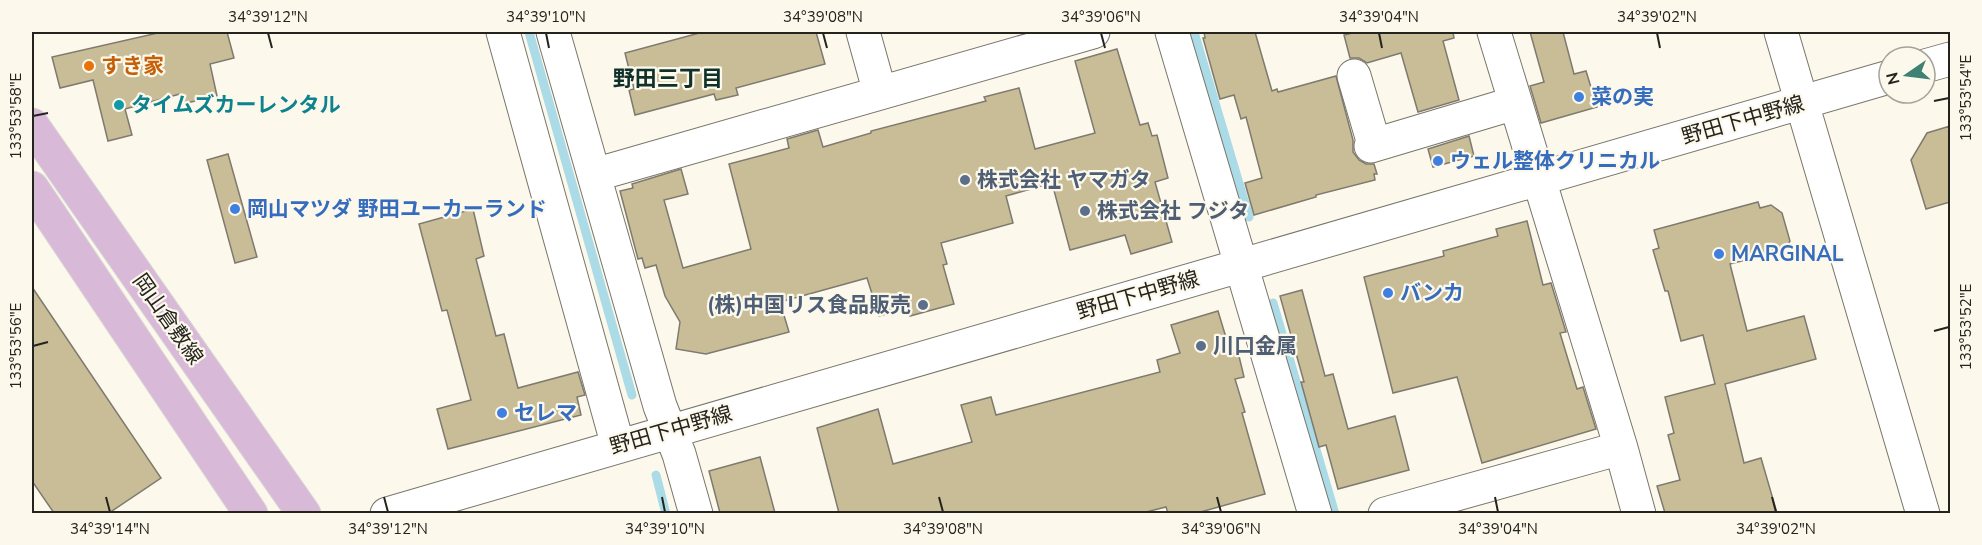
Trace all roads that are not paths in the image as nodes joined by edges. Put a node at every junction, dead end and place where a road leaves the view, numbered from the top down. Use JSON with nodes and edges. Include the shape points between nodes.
{"nodes":[{"id":1,"x":503,"y":32,"type":"edge"},
{"id":2,"x":553,"y":32,"type":"edge"},
{"id":3,"x":863,"y":32,"type":"edge"},
{"id":4,"x":1093,"y":32,"type":"edge"},
{"id":5,"x":1172,"y":32,"type":"edge"},
{"id":6,"x":1494,"y":32,"type":"edge"},
{"id":7,"x":1780,"y":32,"type":"edge"},
{"id":8,"x":1354,"y":76,"type":"dead end"},
{"id":9,"x":1877,"y":81,"type":"edge"},
{"id":10,"x":880,"y":93,"type":"junction"},
{"id":11,"x":1515,"y":103,"type":"junction"},
{"id":12,"x":1802,"y":103,"type":"junction"},
{"id":13,"x":32,"y":125,"type":"edge"},
{"id":14,"x":594,"y":175,"type":"junction"},
{"id":15,"x":1539,"y":178,"type":"junction"},
{"id":16,"x":36,"y":203,"type":"edge"},
{"id":17,"x":1242,"y":266,"type":"junction"},
{"id":18,"x":669,"y":431,"type":"junction"},
{"id":19,"x":618,"y":446,"type":"junction"},
{"id":20,"x":1621,"y":448,"type":"junction"},
{"id":21,"x":251,"y":513,"type":"edge"},
{"id":22,"x":304,"y":513,"type":"edge"},
{"id":23,"x":387,"y":513,"type":"edge"},
{"id":24,"x":696,"y":513,"type":"edge"},
{"id":25,"x":1315,"y":513,"type":"edge"},
{"id":26,"x":1385,"y":513,"type":"edge"},
{"id":27,"x":1639,"y":513,"type":"edge"},
{"id":28,"x":1923,"y":513,"type":"edge"}],
"edges":[{"from":1,"to":19,"type":"street"},
{"from":2,"to":14,"type":"street"},
{"from":3,"to":10,"type":"street"},
{"from":4,"to":10,"type":"street"},
{"from":5,"to":17,"type":"street"},
{"from":6,"to":11,"type":"street"},
{"from":7,"to":12,"type":"street"},
{"from":8,"to":11,"type":"street","via":[[1373,145]]},
{"from":9,"to":12,"type":"street","name":"野田下中野線"},
{"from":10,"to":14,"type":"street"},
{"from":11,"to":15,"type":"street"},
{"from":12,"to":15,"type":"street","name":"野田下中野線"},
{"from":12,"to":28,"type":"street"},
{"from":13,"to":22,"type":"main road","name":"岡山倉敷線"},
{"from":14,"to":18,"type":"street"},
{"from":15,"to":17,"type":"street","name":"野田下中野線"},
{"from":15,"to":20,"type":"street"},
{"from":16,"to":21,"type":"main road","name":"岡山倉敷線"},
{"from":17,"to":18,"type":"street","name":"野田下中野線"},
{"from":17,"to":25,"type":"street"},
{"from":18,"to":19,"type":"street","name":"野田下中野線"},
{"from":18,"to":24,"type":"street"},
{"from":19,"to":23,"type":"street","name":"野田下中野線"},
{"from":20,"to":26,"type":"street"},
{"from":20,"to":27,"type":"street"}]}
